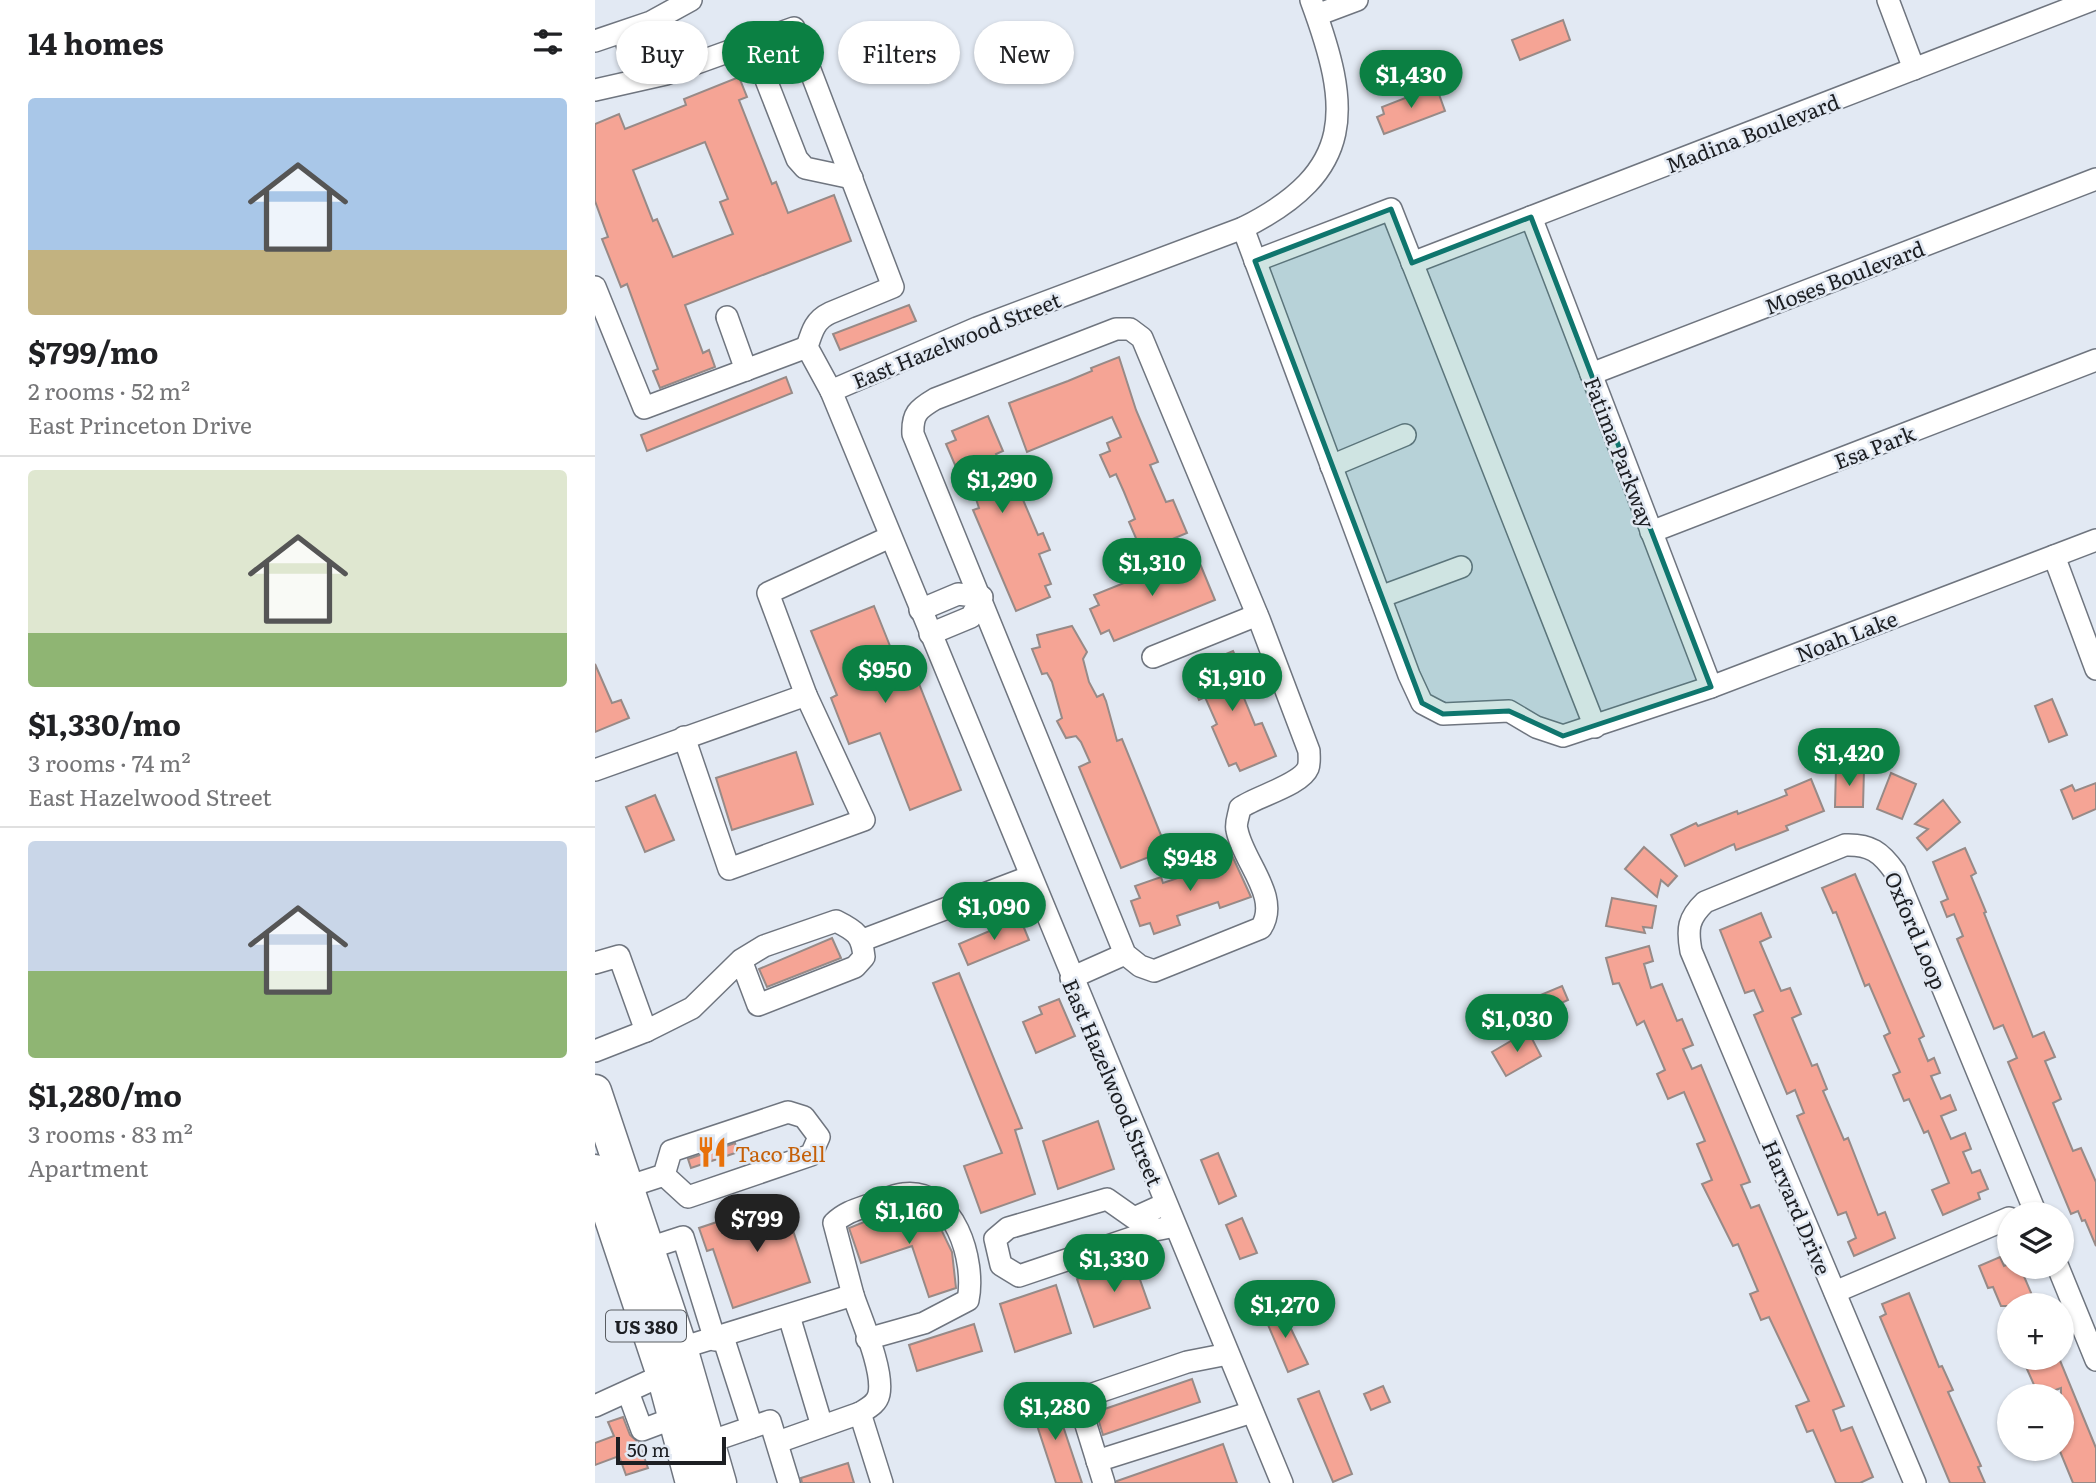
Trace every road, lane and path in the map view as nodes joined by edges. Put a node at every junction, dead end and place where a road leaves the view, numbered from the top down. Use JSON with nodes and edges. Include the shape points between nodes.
{"nodes":[{"id":1,"x":691,"y":0,"type":"edge"},
{"id":2,"x":1357,"y":0,"type":"edge"},
{"id":3,"x":1888,"y":0,"type":"edge"},
{"id":4,"x":2092,"y":7,"type":"edge"},
{"id":5,"x":1314,"y":8,"type":"edge"},
{"id":6,"x":648,"y":21,"type":"edge"},
{"id":7,"x":616,"y":35,"type":"edge"},
{"id":8,"x":595,"y":41,"type":"edge"},
{"id":9,"x":1914,"y":69,"type":"junction"},
{"id":10,"x":620,"y":84,"type":"edge"},
{"id":11,"x":768,"y":84,"type":"edge"},
{"id":12,"x":816,"y":84,"type":"edge"},
{"id":13,"x":595,"y":90,"type":"edge"},
{"id":14,"x":852,"y":178,"type":"junction"},
{"id":15,"x":2096,"y":178,"type":"edge"},
{"id":16,"x":1531,"y":217,"type":"junction"},
{"id":17,"x":1243,"y":228,"type":"junction"},
{"id":18,"x":1255,"y":261,"type":"junction"},
{"id":19,"x":1412,"y":263,"type":"junction"},
{"id":20,"x":595,"y":287,"type":"edge"},
{"id":21,"x":727,"y":317,"type":"dead end"},
{"id":22,"x":807,"y":346,"type":"junction"},
{"id":23,"x":2096,"y":360,"type":"edge"},
{"id":24,"x":746,"y":370,"type":"junction"},
{"id":25,"x":1591,"y":374,"type":"junction"},
{"id":26,"x":831,"y":391,"type":"junction"},
{"id":27,"x":1405,"y":435,"type":"dead end"},
{"id":28,"x":1331,"y":466,"type":"junction"},
{"id":29,"x":1651,"y":532,"type":"junction"},
{"id":30,"x":890,"y":537,"type":"junction"},
{"id":31,"x":2096,"y":540,"type":"edge"},
{"id":32,"x":2054,"y":556,"type":"junction"},
{"id":33,"x":1461,"y":567,"type":"dead end"},
{"id":34,"x":982,"y":597,"type":"junction"},
{"id":35,"x":1380,"y":597,"type":"junction"},
{"id":36,"x":920,"y":610,"type":"junction"},
{"id":37,"x":1257,"y":615,"type":"junction"},
{"id":38,"x":930,"y":634,"type":"junction"},
{"id":39,"x":1153,"y":657,"type":"dead end"},
{"id":40,"x":2096,"y":669,"type":"edge"},
{"id":41,"x":1711,"y":687,"type":"junction"},
{"id":42,"x":806,"y":695,"type":"junction"},
{"id":43,"x":1595,"y":727,"type":"junction"},
{"id":44,"x":684,"y":737,"type":"junction"},
{"id":45,"x":595,"y":770,"type":"edge"},
{"id":46,"x":1029,"y":877,"type":"junction"},
{"id":47,"x":1687,"y":929,"type":"joint"},
{"id":48,"x":863,"y":940,"type":"junction"},
{"id":49,"x":1125,"y":954,"type":"junction"},
{"id":50,"x":741,"y":960,"type":"junction"},
{"id":51,"x":595,"y":963,"type":"edge"},
{"id":52,"x":1071,"y":978,"type":"junction"},
{"id":53,"x":646,"y":1031,"type":"junction"},
{"id":54,"x":595,"y":1051,"type":"edge"},
{"id":55,"x":595,"y":1091,"type":"edge"},
{"id":56,"x":664,"y":1175,"type":"junction"},
{"id":57,"x":604,"y":1181,"type":"edge"},
{"id":58,"x":2025,"y":1202,"type":"edge"},
{"id":59,"x":1165,"y":1204,"type":"junction"},
{"id":60,"x":1997,"y":1223,"type":"edge"},
{"id":61,"x":1175,"y":1226,"type":"junction"},
{"id":62,"x":606,"y":1237,"type":"edge"},
{"id":63,"x":649,"y":1248,"type":"junction"},
{"id":64,"x":2063,"y":1279,"type":"edge"},
{"id":65,"x":1835,"y":1292,"type":"junction"},
{"id":66,"x":853,"y":1295,"type":"junction"},
{"id":67,"x":789,"y":1316,"type":"junction"},
{"id":68,"x":719,"y":1339,"type":"junction"},
{"id":69,"x":867,"y":1339,"type":"junction"},
{"id":70,"x":681,"y":1348,"type":"junction"},
{"id":71,"x":1228,"y":1354,"type":"junction"},
{"id":72,"x":2096,"y":1360,"type":"edge"},
{"id":73,"x":663,"y":1375,"type":"junction"},
{"id":74,"x":628,"y":1392,"type":"junction"},
{"id":75,"x":595,"y":1405,"type":"edge"},
{"id":76,"x":1252,"y":1412,"type":"junction"},
{"id":77,"x":860,"y":1413,"type":"junction"},
{"id":78,"x":674,"y":1418,"type":"junction"},
{"id":79,"x":823,"y":1426,"type":"junction"},
{"id":80,"x":752,"y":1427,"type":"junction"},
{"id":81,"x":709,"y":1442,"type":"junction"},
{"id":82,"x":778,"y":1442,"type":"junction"},
{"id":83,"x":1097,"y":1461,"type":"junction"},
{"id":84,"x":709,"y":1482,"type":"edge"},
{"id":85,"x":789,"y":1483,"type":"edge"},
{"id":86,"x":882,"y":1483,"type":"edge"},
{"id":87,"x":1104,"y":1483,"type":"edge"},
{"id":88,"x":1282,"y":1483,"type":"edge"},
{"id":89,"x":1915,"y":1483,"type":"edge"}],
"edges":[{"from":1,"to":6,"type":"street"},
{"from":2,"to":5,"type":"street"},
{"from":3,"to":9,"type":"street"},
{"from":4,"to":9,"type":"street","name":"Madina Boulevard"},
{"from":5,"to":17,"type":"street","name":"East Hazelwood Street","via":[[1339,90],[1332,142],[1301,193]]},
{"from":7,"to":8,"type":"street"},
{"from":9,"to":16,"type":"street","name":"Madina Boulevard"},
{"from":10,"to":13,"type":"street"},
{"from":11,"to":14,"type":"street","via":[[797,159],[805,168]]},
{"from":12,"to":14,"type":"street"},
{"from":14,"to":22,"type":"street","via":[[893,287],[820,318]]},
{"from":15,"to":25,"type":"street","name":"Moses Boulevard"},
{"from":16,"to":19,"type":"street","name":"Madina Boulevard"},
{"from":16,"to":25,"type":"street","name":"Fatima Parkway"},
{"from":17,"to":18,"type":"street","name":"Noah Lake"},
{"from":17,"to":26,"type":"street","name":"East Hazelwood Street","via":[[977,328]]},
{"from":18,"to":19,"type":"street","via":[[1391,209]]},
{"from":18,"to":28,"type":"street","name":"Noah Lake"},
{"from":19,"to":43,"type":"street"},
{"from":20,"to":24,"type":"street","via":[[644,408]]},
{"from":21,"to":24,"type":"street"},
{"from":22,"to":24,"type":"street"},
{"from":22,"to":26,"type":"street"},
{"from":23,"to":29,"type":"street","name":"Esa Park"},
{"from":25,"to":29,"type":"street","name":"Fatima Parkway"},
{"from":26,"to":30,"type":"street","name":"East Hazelwood Street"},
{"from":27,"to":28,"type":"street"},
{"from":28,"to":35,"type":"street","name":"Noah Lake"},
{"from":29,"to":41,"type":"street","name":"Fatima Parkway"},
{"from":30,"to":36,"type":"street","name":"East Hazelwood Street"},
{"from":30,"to":42,"type":"street","via":[[768,593]]},
{"from":31,"to":32,"type":"street","name":"Noah Lake"},
{"from":32,"to":40,"type":"street"},
{"from":32,"to":41,"type":"street","name":"Noah Lake"},
{"from":33,"to":35,"type":"street"},
{"from":34,"to":36,"type":"street","via":[[958,594]]},
{"from":34,"to":37,"type":"street","via":[[913,434],[917,410],[1115,329],[1130,329],[1142,338]]},
{"from":34,"to":38,"type":"street","via":[[971,617]]},
{"from":34,"to":49,"type":"street"},
{"from":35,"to":43,"type":"street","name":"Noah Lake","via":[[1422,703],[1443,714],[1509,711],[1563,736]]},
{"from":36,"to":38,"type":"street","name":"East Hazelwood Street"},
{"from":37,"to":39,"type":"street"},
{"from":37,"to":49,"type":"street","via":[[1309,751],[1309,767],[1299,779],[1240,808],[1236,829],[1266,898],[1268,917],[1261,928],[1154,971]]},
{"from":38,"to":46,"type":"street","name":"East Hazelwood Street"},
{"from":41,"to":43,"type":"street","name":"Noah Lake"},
{"from":42,"to":44,"type":"street"},
{"from":42,"to":44,"type":"street","via":[[864,820],[729,869]]},
{"from":44,"to":45,"type":"street"},
{"from":46,"to":48,"type":"street"},
{"from":46,"to":52,"type":"street","name":"East Hazelwood Street"},
{"from":47,"to":58,"type":"street","name":"Oxford Loop","via":[[1692,914],[1705,902],[1845,845],[1863,844],[1882,853],[1895,873]]},
{"from":47,"to":65,"type":"street","name":"Harvard Drive","via":[[1691,951]]},
{"from":48,"to":50,"type":"street","via":[[858,932],[836,921],[764,946]]},
{"from":48,"to":50,"type":"street","via":[[864,957],[855,967],[758,1005]]},
{"from":49,"to":52,"type":"street"},
{"from":50,"to":53,"type":"street","via":[[692,1008]]},
{"from":51,"to":53,"type":"street","via":[[619,956]]},
{"from":52,"to":59,"type":"street","name":"East Hazelwood Street"},
{"from":53,"to":54,"type":"street"},
{"from":55,"to":57,"type":"highway","number":"US 380"},
{"from":56,"to":56,"type":"street","via":[[688,1196],[811,1155],[819,1137],[804,1117],[788,1112],[671,1151]]},
{"from":56,"to":57,"type":"street"},
{"from":57,"to":62,"type":"highway","number":"US 380"},
{"from":57,"to":63,"type":"highway","number":"US 380"},
{"from":59,"to":61,"type":"street","name":"East Hazelwood Street"},
{"from":59,"to":61,"type":"street","via":[[1133,1218],[1107,1199],[1008,1228],[995,1239],[1001,1265],[1019,1276]]},
{"from":60,"to":65,"type":"street"},
{"from":61,"to":71,"type":"street","name":"East Hazelwood Street"},
{"from":62,"to":73,"type":"highway","number":"US 380"},
{"from":63,"to":68,"type":"street","via":[[684,1237]]},
{"from":63,"to":70,"type":"highway","number":"US 380"},
{"from":64,"to":72,"type":"street"},
{"from":65,"to":89,"type":"street","name":"Harvard Drive"},
{"from":66,"to":67,"type":"street"},
{"from":66,"to":69,"type":"street"},
{"from":66,"to":69,"type":"street","via":[[835,1223],[842,1215],[904,1194],[932,1200],[944,1210],[957,1227],[969,1263],[968,1300],[924,1323]]},
{"from":67,"to":68,"type":"street"},
{"from":67,"to":79,"type":"street"},
{"from":68,"to":70,"type":"street"},
{"from":68,"to":80,"type":"street"},
{"from":69,"to":77,"type":"street","via":[[880,1392]]},
{"from":70,"to":81,"type":"highway","number":"US 380"},
{"from":71,"to":76,"type":"street","name":"East Hazelwood Street"},
{"from":71,"to":83,"type":"street","via":[[1187,1362],[1077,1399]]},
{"from":73,"to":74,"type":"street"},
{"from":73,"to":78,"type":"highway","number":"US 380"},
{"from":74,"to":75,"type":"street"},
{"from":74,"to":78,"type":"street","via":[[642,1430]]},
{"from":76,"to":83,"type":"street"},
{"from":76,"to":88,"type":"street","name":"East Hazelwood Street"},
{"from":77,"to":79,"type":"street"},
{"from":77,"to":86,"type":"street"},
{"from":78,"to":84,"type":"highway","number":"US 380"},
{"from":79,"to":82,"type":"street"},
{"from":80,"to":81,"type":"street"},
{"from":80,"to":82,"type":"street","via":[[771,1420]]},
{"from":81,"to":84,"type":"highway","number":"US 380"},
{"from":82,"to":85,"type":"street"},
{"from":83,"to":87,"type":"street"}]}
